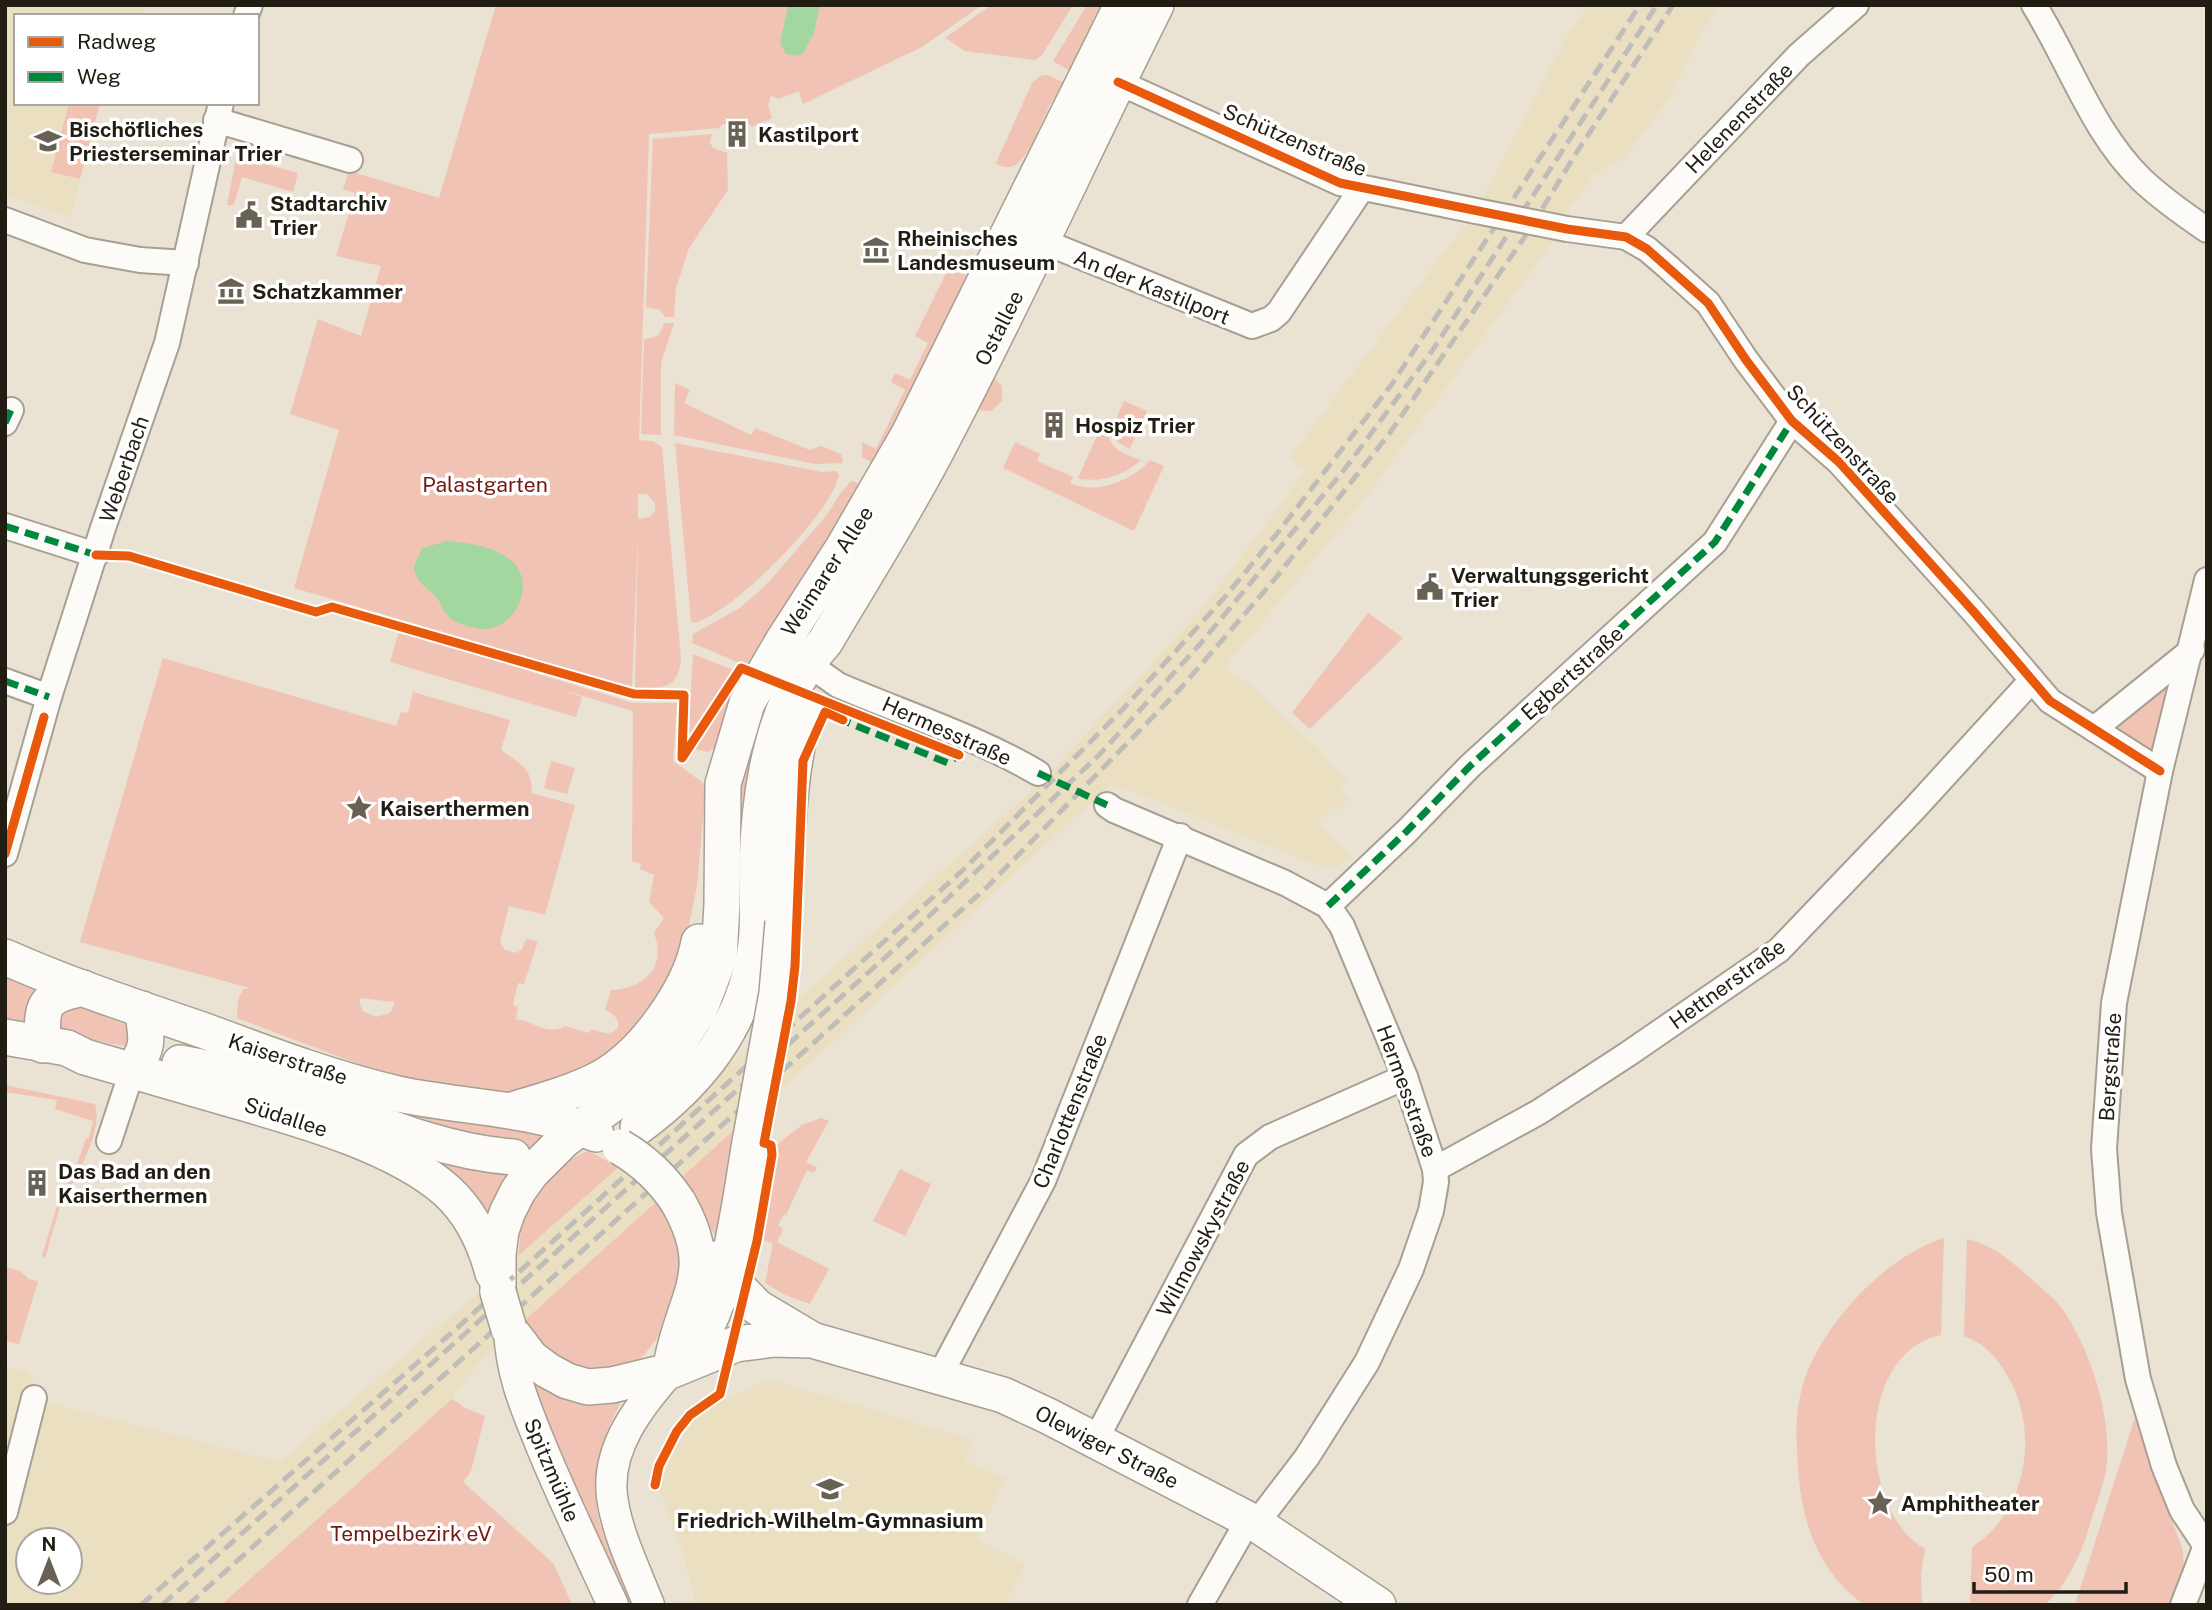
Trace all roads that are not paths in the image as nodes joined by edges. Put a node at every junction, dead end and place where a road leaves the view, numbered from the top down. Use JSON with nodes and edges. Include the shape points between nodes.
{"nodes":[{"id":1,"x":1122,"y":5,"type":"edge"},
{"id":2,"x":1156,"y":5,"type":"edge"},
{"id":3,"x":1856,"y":5,"type":"edge"},
{"id":4,"x":2034,"y":5,"type":"edge"},
{"id":5,"x":1118,"y":82,"type":"junction"},
{"id":6,"x":219,"y":112,"type":"edge"},
{"id":7,"x":350,"y":160,"type":"dead end"},
{"id":8,"x":1362,"y":188,"type":"junction"},
{"id":9,"x":5,"y":220,"type":"edge"},
{"id":10,"x":2207,"y":230,"type":"edge"},
{"id":11,"x":1626,"y":237,"type":"junction"},
{"id":12,"x":1042,"y":242,"type":"junction"},
{"id":13,"x":186,"y":263,"type":"junction"},
{"id":14,"x":1793,"y":421,"type":"junction"},
{"id":15,"x":5,"y":526,"type":"edge"},
{"id":16,"x":96,"y":555,"type":"junction"},
{"id":17,"x":2207,"y":580,"type":"edge"},
{"id":18,"x":2198,"y":646,"type":"edge"},
{"id":19,"x":823,"y":657,"type":"junction"},
{"id":20,"x":2032,"y":680,"type":"junction"},
{"id":21,"x":5,"y":681,"type":"edge"},
{"id":22,"x":854,"y":692,"type":"junction"},
{"id":23,"x":49,"y":697,"type":"junction"},
{"id":24,"x":2094,"y":729,"type":"junction"},
{"id":25,"x":797,"y":740,"type":"junction"},
{"id":26,"x":2160,"y":771,"type":"junction"},
{"id":27,"x":1038,"y":773,"type":"dead end"},
{"id":28,"x":723,"y":784,"type":"junction"},
{"id":29,"x":1107,"y":805,"type":"dead end"},
{"id":30,"x":12,"y":806,"type":"edge"},
{"id":31,"x":1180,"y":836,"type":"junction"},
{"id":32,"x":5,"y":854,"type":"edge"},
{"id":33,"x":1328,"y":906,"type":"junction"},
{"id":34,"x":5,"y":957,"type":"edge"},
{"id":35,"x":83,"y":988,"type":"junction"},
{"id":36,"x":142,"y":1009,"type":"junction"},
{"id":37,"x":5,"y":1037,"type":"edge"},
{"id":38,"x":55,"y":1046,"type":"junction"},
{"id":39,"x":137,"y":1063,"type":"junction"},
{"id":40,"x":1405,"y":1077,"type":"junction"},
{"id":41,"x":512,"y":1110,"type":"junction"},
{"id":42,"x":579,"y":1127,"type":"junction"},
{"id":43,"x":629,"y":1137,"type":"junction"},
{"id":44,"x":109,"y":1141,"type":"dead end"},
{"id":45,"x":513,"y":1157,"type":"dead end"},
{"id":46,"x":1435,"y":1169,"type":"junction"},
{"id":47,"x":685,"y":1216,"type":"junction"},
{"id":48,"x":725,"y":1274,"type":"junction"},
{"id":49,"x":498,"y":1292,"type":"junction"},
{"id":50,"x":509,"y":1329,"type":"junction"},
{"id":51,"x":812,"y":1340,"type":"junction"},
{"id":52,"x":670,"y":1371,"type":"junction"},
{"id":53,"x":939,"y":1377,"type":"junction"},
{"id":54,"x":34,"y":1398,"type":"dead end"},
{"id":55,"x":1096,"y":1441,"type":"junction"},
{"id":56,"x":5,"y":1512,"type":"edge"},
{"id":57,"x":1255,"y":1523,"type":"junction"},
{"id":58,"x":2206,"y":1545,"type":"edge"},
{"id":59,"x":613,"y":1605,"type":"edge"},
{"id":60,"x":649,"y":1605,"type":"edge"},
{"id":61,"x":1200,"y":1605,"type":"edge"},
{"id":62,"x":1378,"y":1605,"type":"edge"},
{"id":63,"x":2183,"y":1605,"type":"edge"}],
"edges":[{"from":1,"to":28,"type":"main road","name":"Weimarer Allee","via":[[909,434],[747,703]]},
{"from":2,"to":5,"type":"main road","name":"Ostallee"},
{"from":3,"to":11,"type":"street","name":"Helenenstraße","via":[[1799,55]]},
{"from":4,"to":10,"type":"street","via":[[2092,113],[2118,151],[2141,179]]},
{"from":5,"to":8,"type":"street","name":"Schützenstraße","via":[[1340,183]]},
{"from":5,"to":12,"type":"main road","name":"Ostallee"},
{"from":6,"to":7,"type":"street","name":"Weberbach"},
{"from":6,"to":13,"type":"street","name":"Weberbach"},
{"from":8,"to":11,"type":"street","name":"Schützenstraße","bridge":true},
{"from":8,"to":12,"type":"street","name":"An der Kastilport","via":[[1279,312],[1252,326]]},
{"from":9,"to":13,"type":"street","via":[[85,250]]},
{"from":11,"to":14,"type":"street","name":"Schützenstraße","via":[[1647,249],[1707,303]]},
{"from":12,"to":19,"type":"main road","name":"Ostallee","via":[[940,444]]},
{"from":13,"to":16,"type":"street","name":"Weberbach","via":[[162,359]]},
{"from":14,"to":20,"type":"street","name":"Schützenstraße","via":[[1839,462]]},
{"from":14,"to":33,"type":"street","name":"Egbertstraße","via":[[1715,542],[1471,765]]},
{"from":15,"to":16,"type":"street"},
{"from":16,"to":23,"type":"street","name":"Weberbach"},
{"from":17,"to":18,"type":"street","name":"Bergstraße"},
{"from":18,"to":24,"type":"street"},
{"from":18,"to":26,"type":"street","name":"Bergstraße"},
{"from":19,"to":22,"type":"street","name":"Hermesstraße","via":[[838,685]]},
{"from":19,"to":25,"type":"main road"},
{"from":19,"to":43,"type":"main road","via":[[814,653],[770,751],[758,828],[757,937],[733,1023],[702,1070]]},
{"from":20,"to":24,"type":"street","name":"Schützenstraße","via":[[2050,701]]},
{"from":20,"to":46,"type":"street","name":"Hettnerstraße","via":[[1779,950],[1539,1112]]},
{"from":21,"to":23,"type":"street"},
{"from":22,"to":25,"type":"street","name":"Hermesstraße","via":[[822,704]]},
{"from":22,"to":27,"type":"street","name":"Hermesstraße","via":[[965,736]]},
{"from":23,"to":30,"type":"street","name":"Weberbach"},
{"from":24,"to":26,"type":"street","name":"Schützenstraße"},
{"from":25,"to":48,"type":"main road","bridge":true,"via":[[777,993]]},
{"from":26,"to":58,"type":"street","name":"Bergstraße","via":[[2115,1003],[2104,1149],[2109,1213],[2138,1379],[2182,1510]]},
{"from":28,"to":41,"type":"main road","via":[[698,951],[671,1006],[631,1055],[600,1079]]},
{"from":28,"to":42,"type":"main road","name":"Weimarer Allee","via":[[719,958],[710,985],[669,1057]]},
{"from":29,"to":31,"type":"street"},
{"from":30,"to":32,"type":"street","name":"Weberbach"},
{"from":31,"to":33,"type":"street"},
{"from":31,"to":53,"type":"street","name":"Charlottenstraße","via":[[1043,1181]]},
{"from":33,"to":40,"type":"street","name":"Hermesstraße","via":[[1342,926]]},
{"from":34,"to":35,"type":"main road","name":"Kaiserstraße"},
{"from":35,"to":36,"type":"main road","name":"Kaiserstraße"},
{"from":35,"to":38,"type":"main road","via":[[58,994],[44,1008],[42,1018]]},
{"from":36,"to":39,"type":"main road","via":[[147,1046]]},
{"from":36,"to":41,"type":"main road","name":"Kaiserstraße","via":[[386,1090]]},
{"from":37,"to":38,"type":"main road"},
{"from":38,"to":39,"type":"main road","via":[[83,1044]]},
{"from":39,"to":44,"type":"street"},
{"from":39,"to":45,"type":"main road","via":[[248,1077],[377,1125],[457,1149]]},
{"from":39,"to":49,"type":"main road","name":"Südallee","via":[[411,1165],[449,1193],[468,1216],[486,1250]]},
{"from":40,"to":46,"type":"street","name":"Hermesstraße"},
{"from":40,"to":55,"type":"street","name":"Wilmowskystraße","via":[[1270,1137],[1246,1155]]},
{"from":41,"to":42,"type":"main road","name":"Kaiserstraße"},
{"from":42,"to":43,"type":"main road"},
{"from":42,"to":49,"type":"main road","via":[[531,1173],[506,1213],[498,1254]]},
{"from":43,"to":47,"type":"main road","bridge":true},
{"from":46,"to":57,"type":"street","name":"Hermesstraße","via":[[1431,1211],[1411,1269],[1367,1362],[1307,1457]]},
{"from":47,"to":48,"type":"main road"},
{"from":47,"to":52,"type":"main road","via":[[697,1255],[696,1285]]},
{"from":48,"to":51,"type":"main road","via":[[766,1313]]},
{"from":48,"to":52,"type":"main road","via":[[704,1334]]},
{"from":49,"to":50,"type":"main road","bridge":true},
{"from":50,"to":52,"type":"main road","via":[[538,1364],[578,1385],[599,1388]]},
{"from":50,"to":59,"type":"street","name":"Spitzmühle","via":[[512,1367],[526,1408]]},
{"from":51,"to":52,"type":"main road","via":[[736,1344]]},
{"from":51,"to":53,"type":"main road","name":"Olewiger Straße"},
{"from":52,"to":60,"type":"street","name":"Spitzmühle","via":[[629,1424],[611,1483],[617,1521]]},
{"from":53,"to":55,"type":"main road","name":"Olewiger Straße","via":[[1003,1395]]},
{"from":54,"to":56,"type":"street"},
{"from":55,"to":57,"type":"main road","name":"Olewiger Straße"},
{"from":57,"to":61,"type":"street","name":"Hermesstraße","via":[[1241,1533]]},
{"from":57,"to":62,"type":"main road","name":"Olewiger Straße"},
{"from":58,"to":63,"type":"street"}]}
